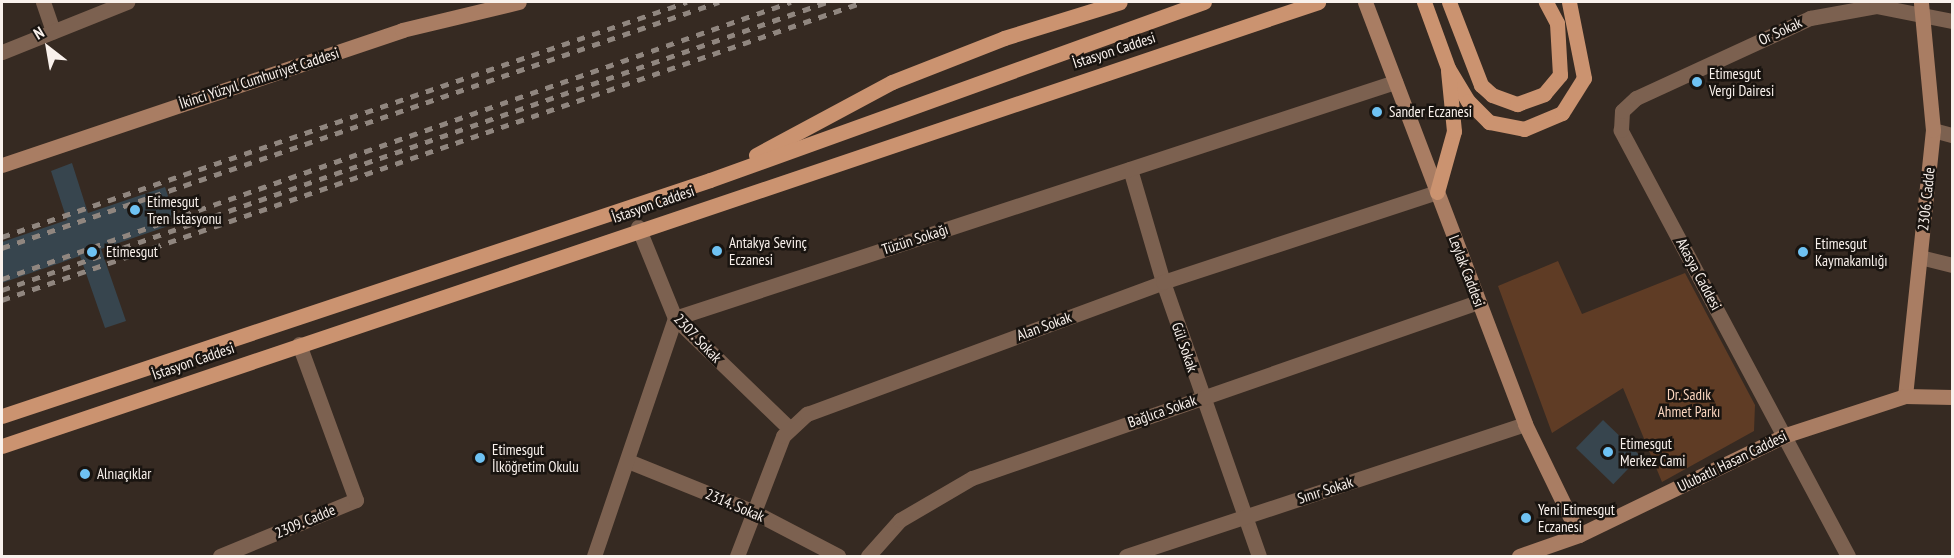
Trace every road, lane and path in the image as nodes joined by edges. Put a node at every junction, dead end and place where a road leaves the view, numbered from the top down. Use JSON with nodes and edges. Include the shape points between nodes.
{"nodes":[{"id":1,"x":43,"y":2,"type":"edge"},
{"id":2,"x":127,"y":2,"type":"edge"},
{"id":3,"x":519,"y":2,"type":"edge"},
{"id":4,"x":1120,"y":2,"type":"edge"},
{"id":5,"x":1204,"y":2,"type":"edge"},
{"id":6,"x":1318,"y":2,"type":"edge"},
{"id":7,"x":1365,"y":2,"type":"edge"},
{"id":8,"x":1424,"y":2,"type":"edge"},
{"id":9,"x":1449,"y":2,"type":"edge"},
{"id":10,"x":1546,"y":2,"type":"edge"},
{"id":11,"x":1569,"y":2,"type":"edge"},
{"id":12,"x":1922,"y":7,"type":"edge"},
{"id":13,"x":1953,"y":21,"type":"edge"},
{"id":14,"x":53,"y":31,"type":"junction"},
{"id":15,"x":2,"y":52,"type":"edge"},
{"id":16,"x":1448,"y":68,"type":"junction"},
{"id":17,"x":1395,"y":82,"type":"junction"},
{"id":18,"x":1622,"y":111,"type":"joint"},
{"id":19,"x":1933,"y":130,"type":"junction"},
{"id":20,"x":1953,"y":135,"type":"edge"},
{"id":21,"x":2,"y":165,"type":"edge"},
{"id":22,"x":1130,"y":169,"type":"junction"},
{"id":23,"x":710,"y":180,"type":"junction"},
{"id":24,"x":1437,"y":192,"type":"junction"},
{"id":25,"x":638,"y":227,"type":"junction"},
{"id":26,"x":1920,"y":257,"type":"junction"},
{"id":27,"x":1953,"y":265,"type":"edge"},
{"id":28,"x":1163,"y":282,"type":"junction"},
{"id":29,"x":1478,"y":302,"type":"junction"},
{"id":30,"x":675,"y":318,"type":"junction"},
{"id":31,"x":298,"y":344,"type":"junction"},
{"id":32,"x":1905,"y":396,"type":"junction"},
{"id":33,"x":1953,"y":396,"type":"edge"},
{"id":34,"x":1202,"y":397,"type":"junction"},
{"id":35,"x":2,"y":416,"type":"edge"},
{"id":36,"x":1525,"y":424,"type":"junction"},
{"id":37,"x":789,"y":428,"type":"junction"},
{"id":38,"x":1786,"y":435,"type":"junction"},
{"id":39,"x":2,"y":446,"type":"edge"},
{"id":40,"x":628,"y":461,"type":"junction"},
{"id":41,"x":754,"y":512,"type":"junction"},
{"id":42,"x":1245,"y":517,"type":"junction"},
{"id":43,"x":1580,"y":535,"type":"junction"},
{"id":44,"x":220,"y":556,"type":"edge"},
{"id":45,"x":594,"y":556,"type":"edge"},
{"id":46,"x":737,"y":556,"type":"edge"},
{"id":47,"x":838,"y":556,"type":"edge"},
{"id":48,"x":868,"y":556,"type":"edge"},
{"id":49,"x":1126,"y":556,"type":"edge"},
{"id":50,"x":1259,"y":556,"type":"edge"},
{"id":51,"x":1519,"y":556,"type":"edge"},
{"id":52,"x":1848,"y":556,"type":"edge"}],
"edges":[{"from":1,"to":14,"type":"street"},
{"from":2,"to":14,"type":"street"},
{"from":3,"to":21,"type":"street","name":"İkinci Yüzyıl Cumhuriyet Caddesi","via":[[402,30]]},
{"from":4,"to":23,"type":"main road","via":[[1004,38],[892,82]]},
{"from":5,"to":23,"type":"main road","name":"İstasyon Caddesi"},
{"from":6,"to":25,"type":"main road","name":"İstasyon Caddesi"},
{"from":7,"to":17,"type":"street","name":"Leylak Caddesi"},
{"from":8,"to":16,"type":"main road"},
{"from":9,"to":10,"type":"main road","via":[[1481,85],[1506,102],[1517,104],[1544,94],[1560,75],[1557,24]]},
{"from":11,"to":16,"type":"main road","via":[[1584,78],[1571,104],[1551,120],[1524,129],[1489,122],[1468,101]]},
{"from":12,"to":13,"type":"street","name":"Or Sokak"},
{"from":12,"to":18,"type":"street","name":"Or Sokak","via":[[1876,6],[1810,18],[1636,98]]},
{"from":12,"to":19,"type":"street","name":"2306. Cadde"},
{"from":14,"to":15,"type":"street"},
{"from":16,"to":24,"type":"main road","via":[[1454,131]]},
{"from":17,"to":22,"type":"street","name":"Tüzün Sokağı"},
{"from":17,"to":24,"type":"street","name":"Leylak Caddesi"},
{"from":18,"to":38,"type":"street","name":"Akasya Caddesi","via":[[1621,130]]},
{"from":19,"to":20,"type":"street"},
{"from":19,"to":26,"type":"street","name":"2306. Cadde"},
{"from":22,"to":28,"type":"street","name":"Gül Sokak"},
{"from":22,"to":30,"type":"street","name":"Tüzün Sokağı"},
{"from":23,"to":35,"type":"main road","name":"İstasyon Caddesi"},
{"from":24,"to":28,"type":"street","name":"Alan Sokak"},
{"from":24,"to":29,"type":"street","name":"Leylak Caddesi"},
{"from":25,"to":30,"type":"street","name":"2307. Sokak"},
{"from":25,"to":31,"type":"main road","name":"İstasyon Caddesi"},
{"from":26,"to":27,"type":"street"},
{"from":26,"to":32,"type":"street","name":"2306. Cadde"},
{"from":28,"to":34,"type":"street","name":"Gül Sokak"},
{"from":28,"to":37,"type":"street","name":"Alan Sokak","via":[[815,410]]},
{"from":29,"to":34,"type":"street","name":"Bağlıca Sokak"},
{"from":29,"to":36,"type":"street","name":"Leylak Caddesi"},
{"from":30,"to":37,"type":"street","name":"2307. Sokak"},
{"from":30,"to":40,"type":"street"},
{"from":31,"to":39,"type":"main road","name":"İstasyon Caddesi"},
{"from":31,"to":44,"type":"street","name":"2309. Cadde","via":[[356,500]]},
{"from":32,"to":33,"type":"street","name":"Ulubatlı Hasan Caddesi"},
{"from":32,"to":38,"type":"street","name":"Ulubatlı Hasan Caddesi"},
{"from":34,"to":42,"type":"street","name":"Gül Sokak"},
{"from":34,"to":48,"type":"street","name":"Bağlıca Sokak","via":[[960,483],[900,519]]},
{"from":36,"to":42,"type":"street","name":"Sınır Sokak"},
{"from":36,"to":43,"type":"street","name":"Leylak Caddesi"},
{"from":37,"to":41,"type":"street"},
{"from":38,"to":43,"type":"street","name":"Ulubatlı Hasan Caddesi"},
{"from":38,"to":52,"type":"street","name":"Akasya Caddesi"},
{"from":40,"to":41,"type":"street","name":"2314. Sokak"},
{"from":40,"to":45,"type":"street"},
{"from":41,"to":46,"type":"street"},
{"from":41,"to":47,"type":"street","name":"2314. Sokak"},
{"from":42,"to":49,"type":"street","name":"Sınır Sokak"},
{"from":42,"to":50,"type":"street","name":"Gül Sokak"},
{"from":43,"to":51,"type":"street","name":"Ulubatlı Hasan Caddesi"}]}
